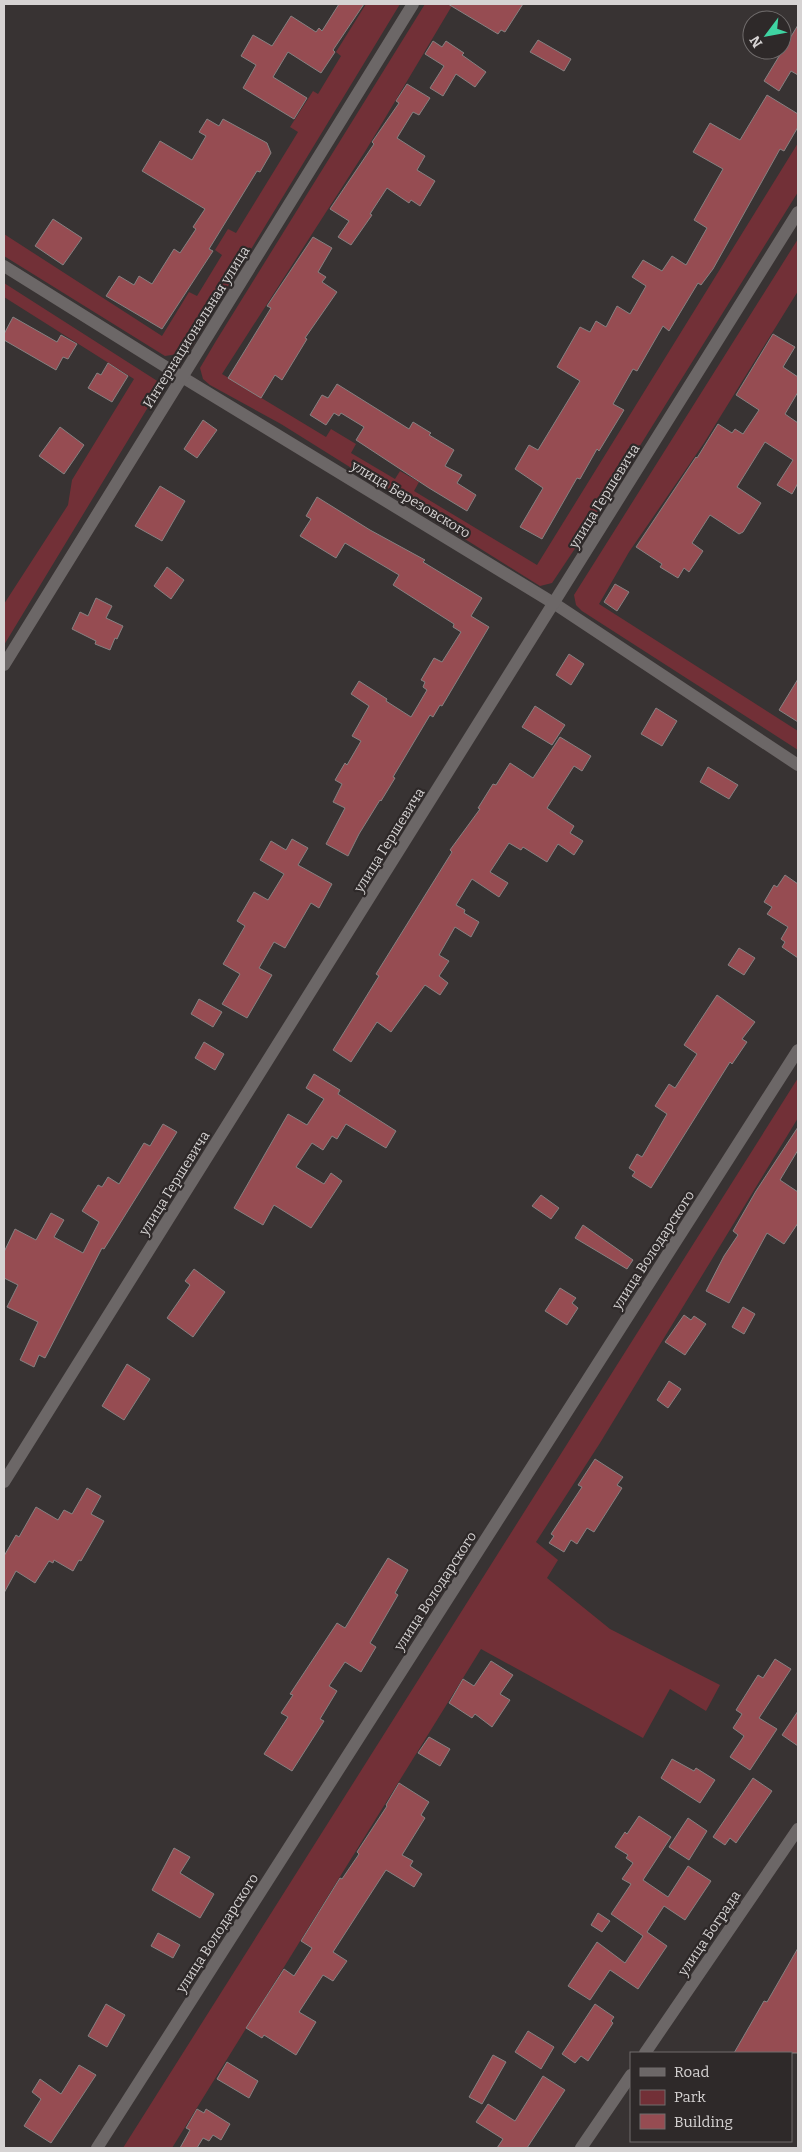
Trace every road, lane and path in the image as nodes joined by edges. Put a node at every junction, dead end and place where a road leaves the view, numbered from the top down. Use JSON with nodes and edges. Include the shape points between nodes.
{"nodes":[{"id":1,"x":413,"y":4,"type":"edge"},
{"id":2,"x":798,"y":212,"type":"edge"},
{"id":3,"x":4,"y":266,"type":"edge"},
{"id":4,"x":182,"y":377,"type":"junction"},
{"id":5,"x":555,"y":604,"type":"junction"},
{"id":6,"x":4,"y":664,"type":"edge"},
{"id":7,"x":798,"y":765,"type":"edge"},
{"id":8,"x":798,"y":1050,"type":"edge"},
{"id":9,"x":4,"y":1482,"type":"edge"},
{"id":10,"x":798,"y":1829,"type":"edge"},
{"id":11,"x":646,"y":2052,"type":"edge"},
{"id":12,"x":630,"y":2076,"type":"edge"},
{"id":13,"x":97,"y":2148,"type":"edge"},
{"id":14,"x":581,"y":2148,"type":"edge"}],
"edges":[{"from":1,"to":4,"type":"street","name":"Интернациональная улица"},
{"from":2,"to":5,"type":"street","name":"улица Гершевича"},
{"from":3,"to":4,"type":"street","name":"улица Березовского"},
{"from":4,"to":5,"type":"street","name":"улица Березовского"},
{"from":4,"to":6,"type":"street","name":"Интернациональная улица"},
{"from":5,"to":7,"type":"street","name":"улица Березовского"},
{"from":5,"to":9,"type":"street","name":"улица Гершевича"},
{"from":8,"to":13,"type":"street","name":"улица Володарского"},
{"from":10,"to":11,"type":"street","name":"улица Бограда"},
{"from":12,"to":14,"type":"street"}]}
